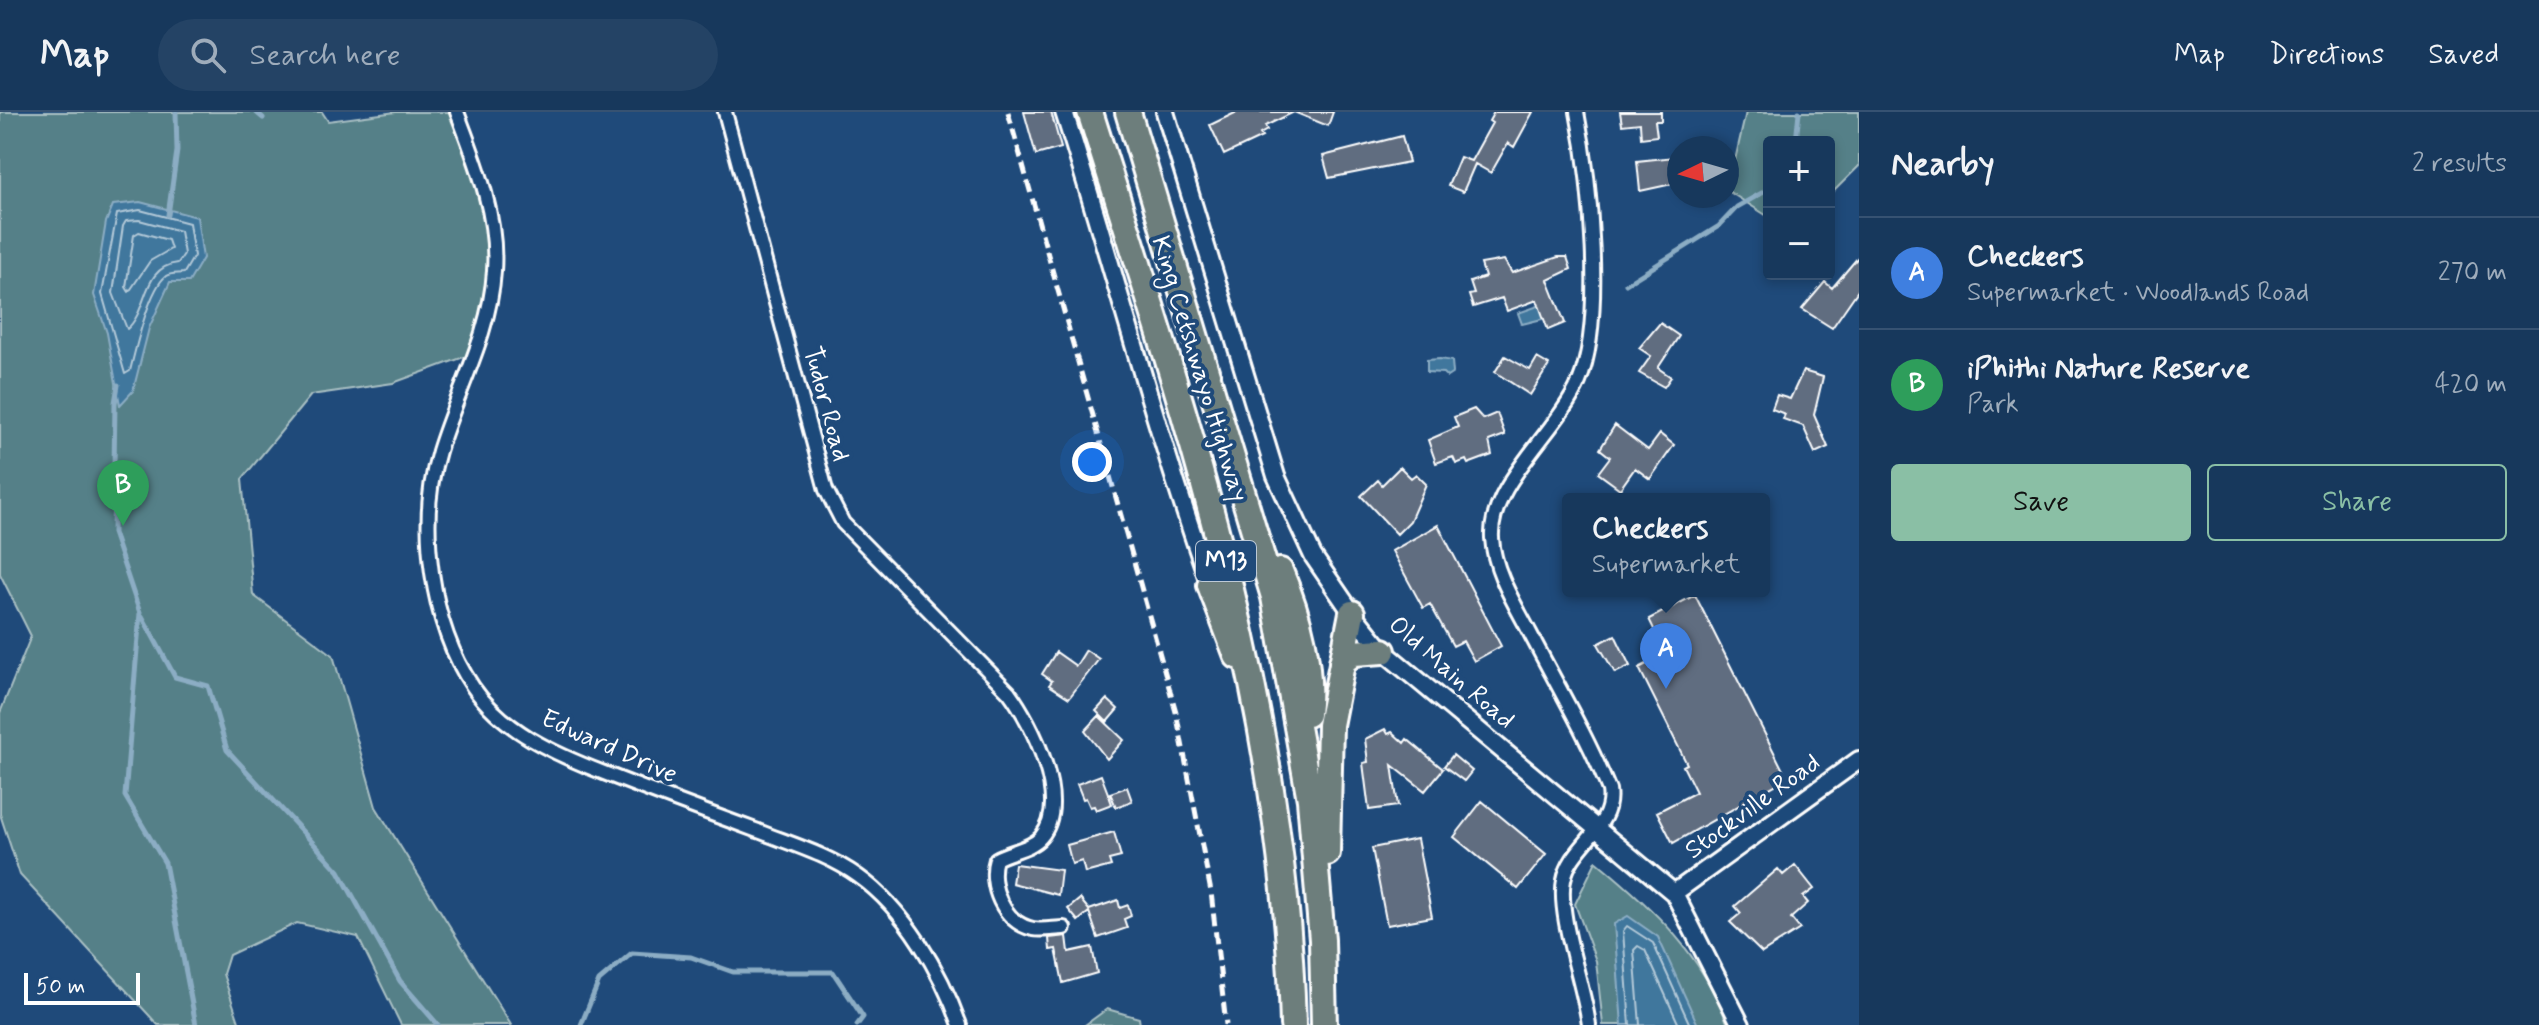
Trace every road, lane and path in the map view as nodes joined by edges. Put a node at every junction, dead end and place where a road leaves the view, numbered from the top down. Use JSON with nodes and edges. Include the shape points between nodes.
{"nodes":[{"id":1,"x":457,"y":112,"type":"edge"},
{"id":2,"x":725,"y":112,"type":"edge"},
{"id":3,"x":1064,"y":112,"type":"edge"},
{"id":4,"x":1090,"y":112,"type":"edge"},
{"id":5,"x":1128,"y":112,"type":"edge"},
{"id":6,"x":1165,"y":112,"type":"edge"},
{"id":7,"x":1577,"y":112,"type":"edge"},
{"id":8,"x":1210,"y":585,"type":"joint"},
{"id":9,"x":1352,"y":613,"type":"junction"},
{"id":10,"x":1383,"y":651,"type":"junction"},
{"id":11,"x":1342,"y":662,"type":"junction"},
{"id":12,"x":1263,"y":726,"type":"junction"},
{"id":13,"x":1859,"y":760,"type":"edge"},
{"id":14,"x":1598,"y":827,"type":"junction"},
{"id":15,"x":1674,"y":893,"type":"junction"},
{"id":16,"x":1064,"y":928,"type":"dead end"},
{"id":17,"x":1322,"y":940,"type":"junction"},
{"id":18,"x":960,"y":1025,"type":"edge"},
{"id":19,"x":1293,"y":1025,"type":"edge"},
{"id":20,"x":1324,"y":1025,"type":"edge"},
{"id":21,"x":1589,"y":1025,"type":"edge"},
{"id":22,"x":1741,"y":1025,"type":"edge"}],
"edges":[{"from":1,"to":18,"type":"street","name":"Edward Drive","via":[[493,231],[494,270],[489,313],[435,465],[429,508],[449,640],[472,686],[494,713],[528,738],[585,766],[816,853],[857,874],[914,937],[949,995]]},
{"from":2,"to":16,"type":"street","name":"Tudor Road","via":[[826,490],[843,523],[1009,692],[1028,718],[1042,748],[1050,787],[1048,826],[1040,840],[996,859],[991,875],[1014,920],[1033,929]]},
{"from":3,"to":8,"type":"street"},
{"from":4,"to":12,"type":"highway","name":"King Cetshwayo Highway","number":"M13","via":[[1218,532]]},
{"from":5,"to":17,"type":"highway","name":"King Cetshwayo Highway","number":"M13","via":[[1274,597],[1301,749]]},
{"from":6,"to":9,"type":"street","name":"Old Main Road","via":[[1276,476],[1313,556]]},
{"from":7,"to":14,"type":"street","via":[[1591,220],[1585,364],[1568,402],[1504,494],[1492,537],[1496,563],[1518,611],[1609,790],[1610,810]]},
{"from":8,"to":12,"type":"highway"},
{"from":9,"to":10,"type":"street","name":"Old Main Road"},
{"from":9,"to":11,"type":"highway"},
{"from":10,"to":11,"type":"highway","via":[[1354,653]]},
{"from":10,"to":14,"type":"street","name":"Old Main Road"},
{"from":11,"to":17,"type":"highway","via":[[1330,725]]},
{"from":12,"to":19,"type":"highway","name":"King Cetshwayo Highway","number":"M13","via":[[1288,919]]},
{"from":13,"to":15,"type":"street","name":"Stockville Road"},
{"from":14,"to":15,"type":"street","name":"Old Main Road"},
{"from":14,"to":21,"type":"street","via":[[1564,879],[1566,921]]},
{"from":15,"to":22,"type":"street","name":"Old Main Road"},
{"from":17,"to":20,"type":"highway","name":"King Cetshwayo Highway","number":"M13"}]}
